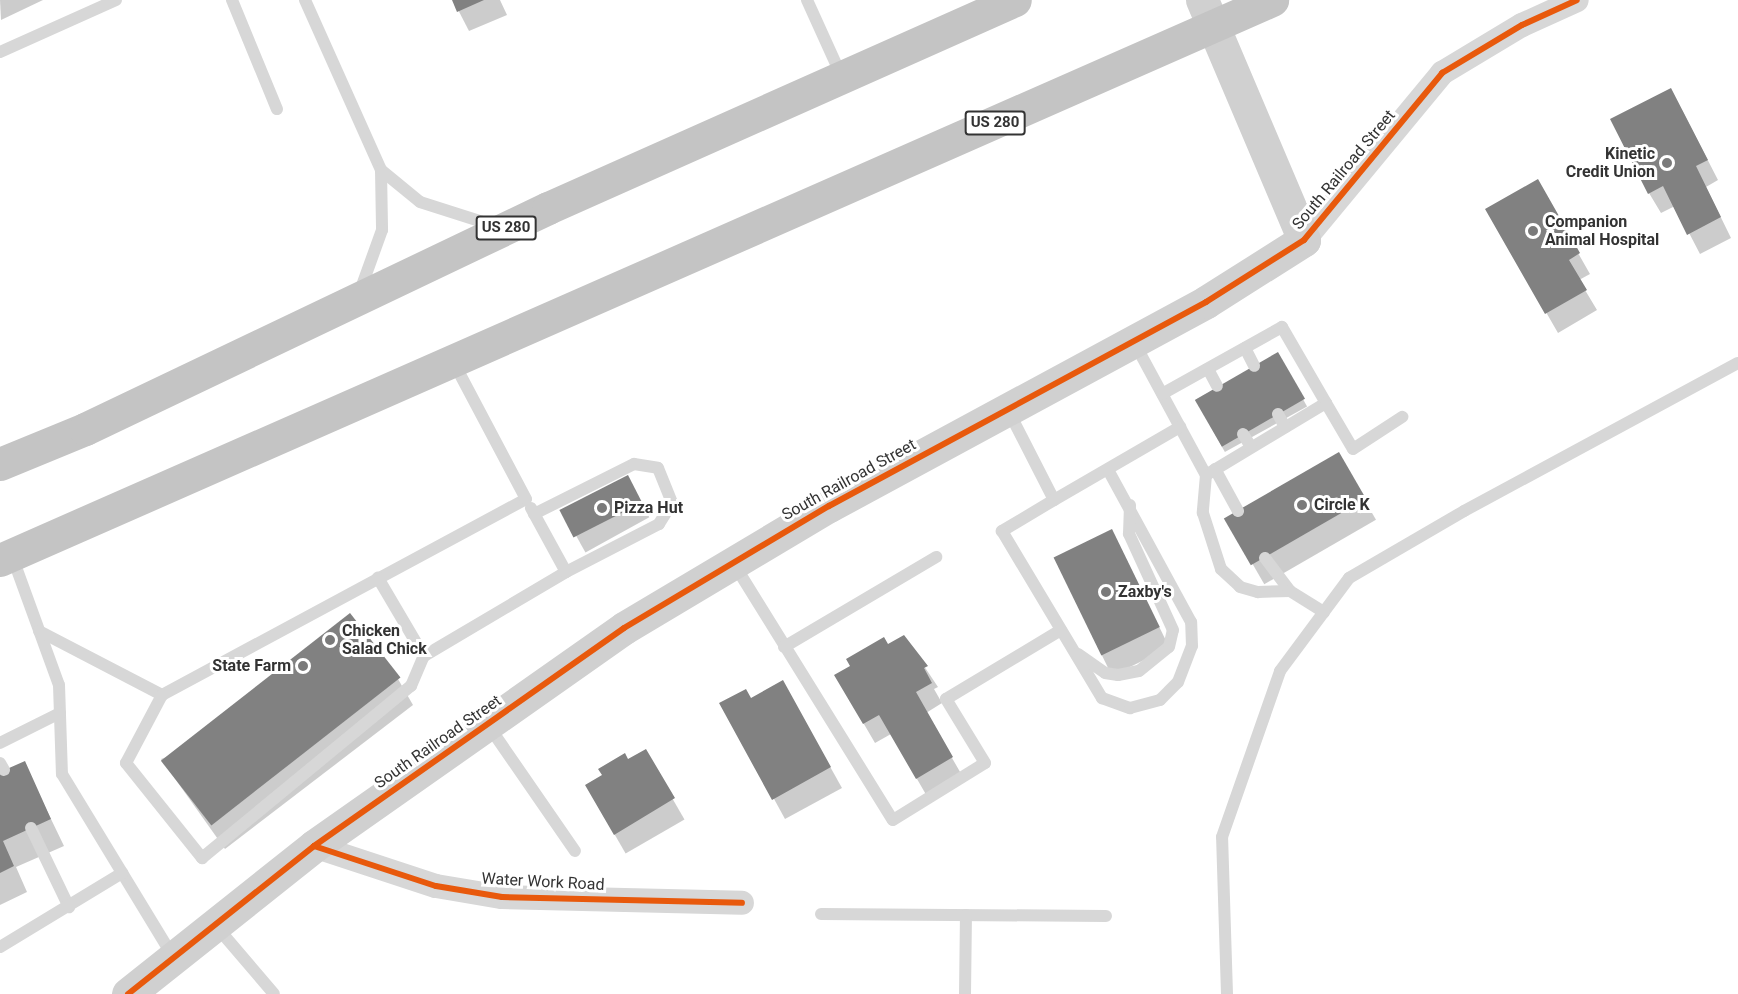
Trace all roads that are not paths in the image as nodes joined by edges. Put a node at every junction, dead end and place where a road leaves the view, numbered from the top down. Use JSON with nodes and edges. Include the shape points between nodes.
{"nodes":[{"id":1,"x":116,"y":0,"type":"edge"},
{"id":2,"x":232,"y":0,"type":"edge"},
{"id":3,"x":305,"y":0,"type":"edge"},
{"id":4,"x":807,"y":0,"type":"edge"},
{"id":5,"x":1015,"y":0,"type":"edge"},
{"id":6,"x":1272,"y":0,"type":"edge"},
{"id":7,"x":1577,"y":0,"type":"edge"},
{"id":8,"x":1208,"y":14,"type":"edge"},
{"id":9,"x":0,"y":52,"type":"edge"},
{"id":10,"x":842,"y":76,"type":"junction"},
{"id":11,"x":277,"y":109,"type":"dead end"},
{"id":12,"x":381,"y":170,"type":"junction"},
{"id":13,"x":505,"y":229,"type":"junction"},
{"id":14,"x":1304,"y":240,"type":"junction"},
{"id":15,"x":357,"y":298,"type":"junction"},
{"id":16,"x":1133,"y":341,"type":"junction"},
{"id":17,"x":1245,"y":348,"type":"junction"},
{"id":18,"x":453,"y":361,"type":"junction"},
{"id":19,"x":1738,"y":363,"type":"edge"},
{"id":20,"x":1254,"y":366,"type":"dead end"},
{"id":21,"x":1208,"y":369,"type":"junction"},
{"id":22,"x":1217,"y":386,"type":"dead end"},
{"id":23,"x":1162,"y":394,"type":"junction"},
{"id":24,"x":1326,"y":403,"type":"junction"},
{"id":25,"x":1008,"y":409,"type":"junction"},
{"id":26,"x":1278,"y":414,"type":"dead end"},
{"id":27,"x":1402,"y":417,"type":"dead end"},
{"id":28,"x":1180,"y":427,"type":"junction"},
{"id":29,"x":1285,"y":427,"type":"junction"},
{"id":30,"x":1244,"y":434,"type":"dead end"},
{"id":31,"x":1251,"y":447,"type":"junction"},
{"id":32,"x":0,"y":464,"type":"edge"},
{"id":33,"x":1108,"y":470,"type":"junction"},
{"id":34,"x":1210,"y":472,"type":"junction"},
{"id":35,"x":526,"y":499,"type":"junction"},
{"id":36,"x":1054,"y":500,"type":"junction"},
{"id":37,"x":1130,"y":504,"type":"junction"},
{"id":38,"x":1238,"y":511,"type":"dead end"},
{"id":39,"x":534,"y":514,"type":"junction"},
{"id":40,"x":936,"y":557,"type":"dead end"},
{"id":41,"x":6,"y":558,"type":"edge"},
{"id":42,"x":1265,"y":558,"type":"dead end"},
{"id":43,"x":733,"y":562,"type":"junction"},
{"id":44,"x":566,"y":572,"type":"junction"},
{"id":45,"x":378,"y":578,"type":"junction"},
{"id":46,"x":1290,"y":591,"type":"junction"},
{"id":47,"x":1324,"y":612,"type":"junction"},
{"id":48,"x":1061,"y":630,"type":"junction"},
{"id":49,"x":39,"y":631,"type":"junction"},
{"id":50,"x":784,"y":647,"type":"junction"},
{"id":51,"x":1075,"y":652,"type":"junction"},
{"id":52,"x":423,"y":656,"type":"junction"},
{"id":53,"x":162,"y":695,"type":"junction"},
{"id":54,"x":60,"y":714,"type":"junction"},
{"id":55,"x":487,"y":724,"type":"junction"},
{"id":56,"x":0,"y":743,"type":"edge"},
{"id":57,"x":31,"y":828,"type":"dead end"},
{"id":58,"x":314,"y":846,"type":"junction"},
{"id":59,"x":575,"y":851,"type":"dead end"},
{"id":60,"x":122,"y":873,"type":"junction"},
{"id":61,"x":742,"y":903,"type":"dead end"},
{"id":62,"x":69,"y":907,"type":"junction"},
{"id":63,"x":821,"y":914,"type":"dead end"},
{"id":64,"x":966,"y":915,"type":"junction"},
{"id":65,"x":1106,"y":916,"type":"dead end"},
{"id":66,"x":215,"y":925,"type":"junction"},
{"id":67,"x":0,"y":947,"type":"edge"},
{"id":68,"x":174,"y":958,"type":"junction"},
{"id":69,"x":128,"y":994,"type":"edge"},
{"id":70,"x":274,"y":994,"type":"edge"},
{"id":71,"x":965,"y":994,"type":"edge"},
{"id":72,"x":1227,"y":994,"type":"edge"}],
"edges":[{"from":1,"to":9,"type":"lane"},
{"from":2,"to":11,"type":"lane"},
{"from":3,"to":12,"type":"lane"},
{"from":4,"to":10,"type":"lane"},
{"from":5,"to":10,"type":"highway","number":"US 280"},
{"from":6,"to":8,"type":"highway","number":"US 280"},
{"from":7,"to":14,"type":"street","name":"South Railroad Street","via":[[1522,25],[1442,73]]},
{"from":8,"to":14,"type":"street","name":"South Railroad Street"},
{"from":8,"to":18,"type":"highway","number":"US 280"},
{"from":10,"to":13,"type":"highway","number":"US 280"},
{"from":12,"to":13,"type":"lane","via":[[420,202]]},
{"from":12,"to":15,"type":"lane","via":[[382,230]]},
{"from":13,"to":15,"type":"highway","number":"US 280"},
{"from":14,"to":16,"type":"street","name":"South Railroad Street","via":[[1206,302]]},
{"from":15,"to":32,"type":"highway","number":"US 280","via":[[85,429]]},
{"from":16,"to":23,"type":"lane"},
{"from":16,"to":25,"type":"street","name":"South Railroad Street"},
{"from":17,"to":20,"type":"lane"},
{"from":17,"to":21,"type":"lane"},
{"from":17,"to":24,"type":"lane","via":[[1282,327]]},
{"from":18,"to":35,"type":"lane"},
{"from":18,"to":41,"type":"highway","number":"US 280"},
{"from":19,"to":47,"type":"lane","via":[[1464,511],[1349,578]]},
{"from":21,"to":22,"type":"lane"},
{"from":21,"to":23,"type":"lane"},
{"from":23,"to":28,"type":"lane"},
{"from":24,"to":27,"type":"lane","via":[[1353,448]]},
{"from":24,"to":29,"type":"lane"},
{"from":25,"to":36,"type":"lane"},
{"from":25,"to":43,"type":"street","name":"South Railroad Street"},
{"from":26,"to":29,"type":"lane"},
{"from":28,"to":33,"type":"lane"},
{"from":28,"to":34,"type":"lane"},
{"from":29,"to":31,"type":"lane"},
{"from":30,"to":31,"type":"lane"},
{"from":31,"to":34,"type":"lane"},
{"from":33,"to":36,"type":"lane"},
{"from":33,"to":37,"type":"lane"},
{"from":34,"to":38,"type":"lane"},
{"from":34,"to":46,"type":"lane","via":[[1203,513],[1221,569],[1240,587],[1258,592]]},
{"from":35,"to":39,"type":"lane"},
{"from":35,"to":45,"type":"lane"},
{"from":36,"to":48,"type":"lane","via":[[1002,531]]},
{"from":37,"to":51,"type":"lane","via":[[1129,534],[1173,630],[1168,647],[1139,671],[1118,675],[1105,673]]},
{"from":37,"to":51,"type":"lane","via":[[1191,622],[1192,646],[1178,682],[1160,700],[1130,708],[1102,698]]},
{"from":39,"to":44,"type":"lane"},
{"from":39,"to":44,"type":"lane","via":[[634,464],[658,468],[672,503],[659,524]]},
{"from":40,"to":50,"type":"lane"},
{"from":41,"to":49,"type":"lane"},
{"from":42,"to":46,"type":"lane"},
{"from":43,"to":50,"type":"lane"},
{"from":43,"to":55,"type":"street","name":"South Railroad Street","via":[[624,628]]},
{"from":44,"to":52,"type":"lane"},
{"from":45,"to":52,"type":"lane"},
{"from":45,"to":53,"type":"lane"},
{"from":46,"to":47,"type":"lane"},
{"from":47,"to":72,"type":"lane","via":[[1280,671],[1222,837]]},
{"from":48,"to":50,"type":"lane","via":[[946,699],[985,763],[893,820]]},
{"from":48,"to":51,"type":"lane"},
{"from":49,"to":53,"type":"lane"},
{"from":49,"to":54,"type":"lane","via":[[59,686]]},
{"from":52,"to":53,"type":"lane","via":[[411,686],[202,858],[126,763]]},
{"from":54,"to":56,"type":"lane"},
{"from":54,"to":60,"type":"lane","via":[[62,774]]},
{"from":55,"to":58,"type":"street","name":"South Railroad Street"},
{"from":55,"to":59,"type":"lane"},
{"from":57,"to":62,"type":"lane"},
{"from":58,"to":61,"type":"street","name":"Water Work Road","via":[[436,886],[502,897]]},
{"from":58,"to":66,"type":"street","name":"South Railroad Street"},
{"from":60,"to":62,"type":"lane"},
{"from":60,"to":68,"type":"lane"},
{"from":62,"to":67,"type":"lane"},
{"from":63,"to":64,"type":"lane"},
{"from":64,"to":65,"type":"lane"},
{"from":64,"to":71,"type":"lane"},
{"from":66,"to":68,"type":"street","name":"South Railroad Street"},
{"from":66,"to":70,"type":"lane"},
{"from":68,"to":69,"type":"street","name":"South Railroad Street"}]}
